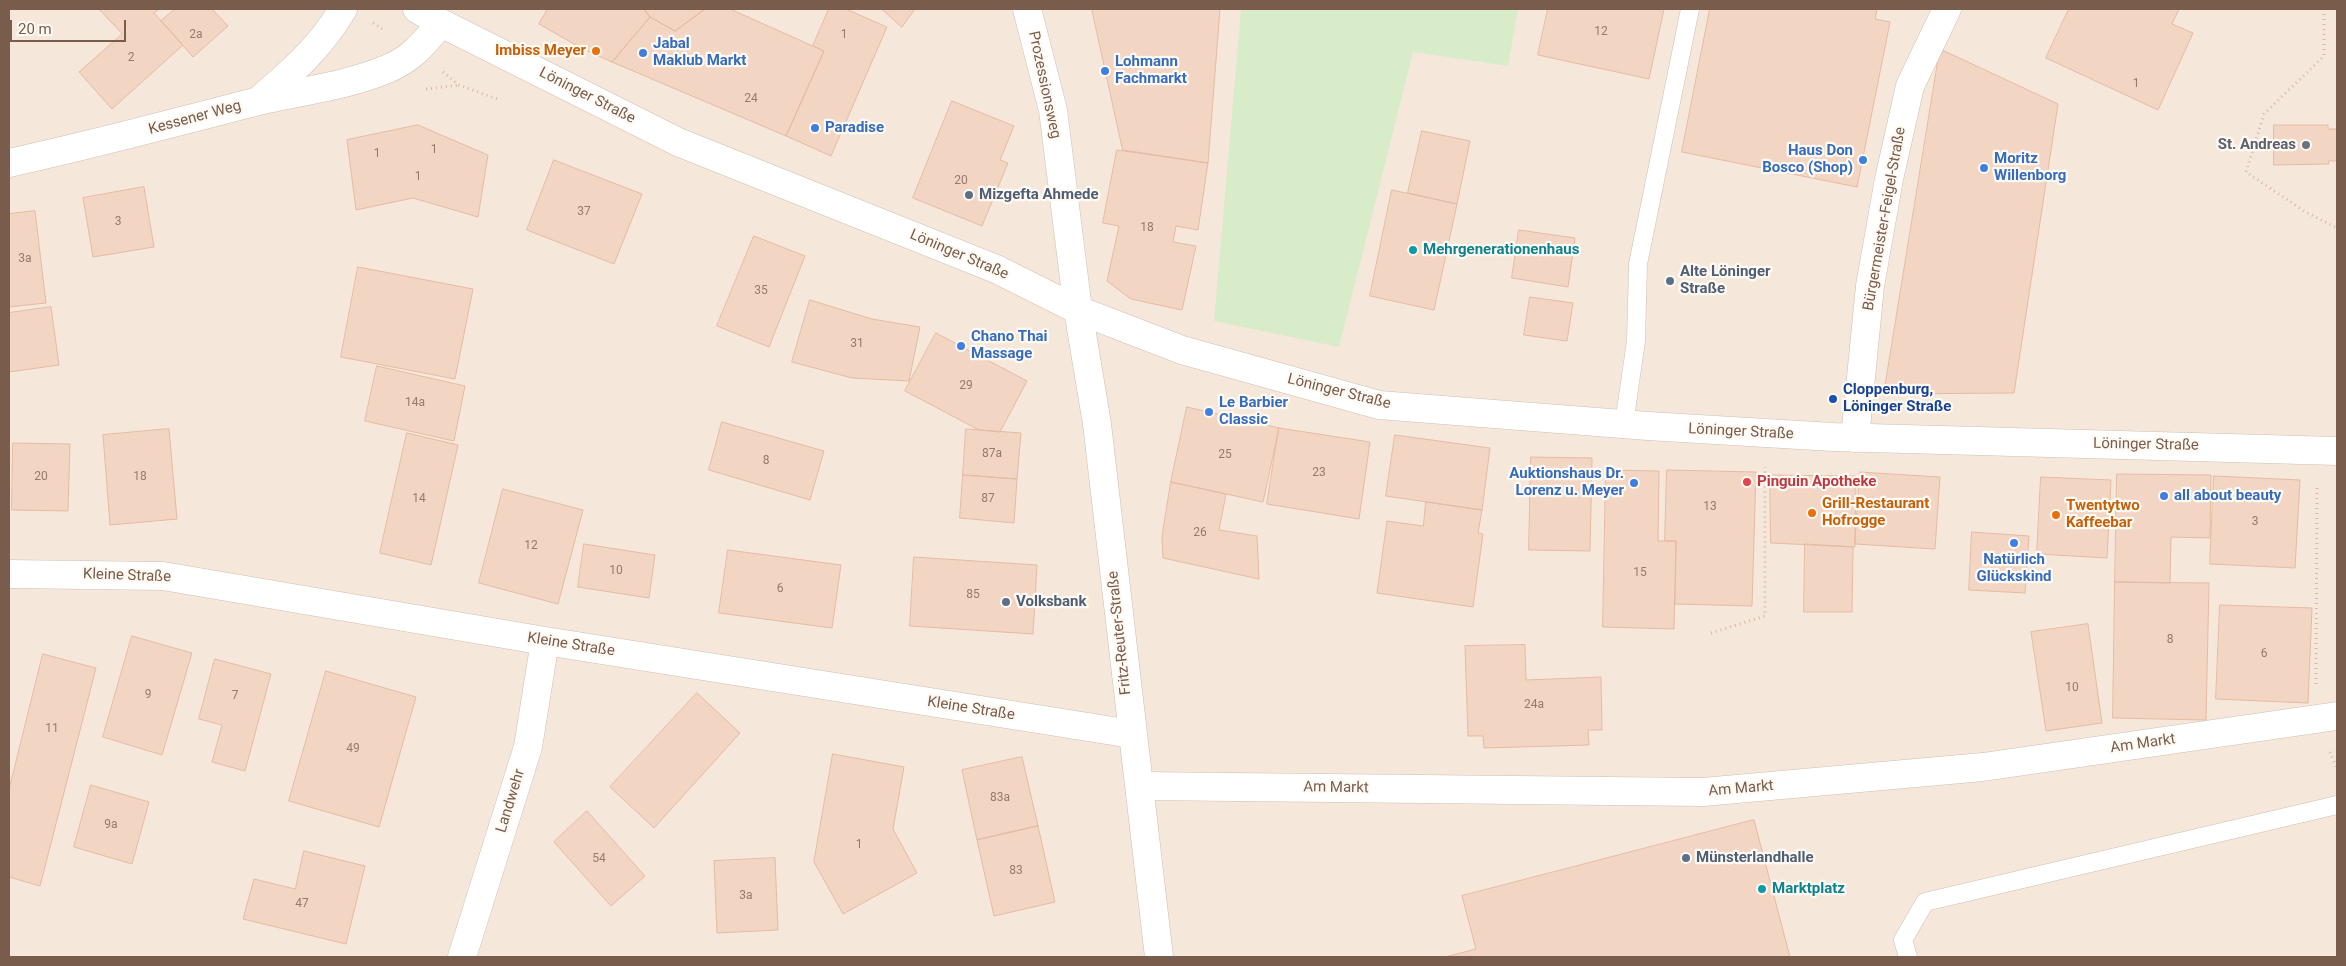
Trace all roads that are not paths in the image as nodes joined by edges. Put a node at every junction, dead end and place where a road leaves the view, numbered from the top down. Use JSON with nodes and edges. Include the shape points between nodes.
{"nodes":[{"id":1,"x":343,"y":9,"type":"edge"},
{"id":2,"x":417,"y":9,"type":"edge"},
{"id":3,"x":1028,"y":9,"type":"edge"},
{"id":4,"x":1690,"y":9,"type":"edge"},
{"id":5,"x":1947,"y":9,"type":"edge"},
{"id":6,"x":441,"y":24,"type":"junction"},
{"id":7,"x":257,"y":102,"type":"junction"},
{"id":8,"x":9,"y":163,"type":"edge"},
{"id":9,"x":1078,"y":310,"type":"junction"},
{"id":10,"x":1624,"y":424,"type":"junction"},
{"id":11,"x":1855,"y":438,"type":"junction"},
{"id":12,"x":2337,"y":451,"type":"edge"},
{"id":13,"x":9,"y":574,"type":"edge"},
{"id":14,"x":545,"y":641,"type":"junction"},
{"id":15,"x":2327,"y":717,"type":"edge"},
{"id":16,"x":1132,"y":734,"type":"junction"},
{"id":17,"x":1140,"y":786,"type":"junction"},
{"id":18,"x":2337,"y":806,"type":"edge"},
{"id":19,"x":462,"y":957,"type":"edge"},
{"id":20,"x":1159,"y":957,"type":"edge"},
{"id":21,"x":1908,"y":957,"type":"edge"}],
"edges":[{"from":1,"to":7,"type":"street","name":"Kessener Weg","via":[[316,48]]},
{"from":2,"to":6,"type":"street","name":"Löninger Straße"},
{"from":3,"to":9,"type":"street","name":"Prozessionsweg","via":[[1053,110]]},
{"from":4,"to":10,"type":"lane","via":[[1638,264],[1636,341]]},
{"from":5,"to":11,"type":"street","name":"Bürgermeister-Feigel-Straße","via":[[1910,86],[1889,179],[1870,286]]},
{"from":6,"to":7,"type":"street","via":[[417,52],[388,69],[340,85]]},
{"from":6,"to":9,"type":"street","name":"Löninger Straße","via":[[678,142],[996,269]]},
{"from":7,"to":8,"type":"street","name":"Kessener Weg"},
{"from":9,"to":10,"type":"street","name":"Löninger Straße","via":[[1182,350],[1379,405]]},
{"from":9,"to":16,"type":"street","name":"Fritz-Reuter-Straße","via":[[1097,424]]},
{"from":10,"to":11,"type":"street","name":"Löninger Straße"},
{"from":11,"to":12,"type":"street","name":"Löninger Straße"},
{"from":13,"to":14,"type":"street","name":"Kleine Straße","via":[[163,576]]},
{"from":14,"to":16,"type":"street","name":"Kleine Straße"},
{"from":14,"to":19,"type":"street","name":"Landwehr","via":[[528,747]]},
{"from":15,"to":17,"type":"street","name":"Am Markt","via":[[1983,767],[1703,792]]},
{"from":16,"to":17,"type":"street","name":"Fritz-Reuter-Straße"},
{"from":17,"to":20,"type":"street","name":"Fritz-Reuter-Straße"},
{"from":18,"to":21,"type":"lane","via":[[1925,902],[1903,940]]}]}
